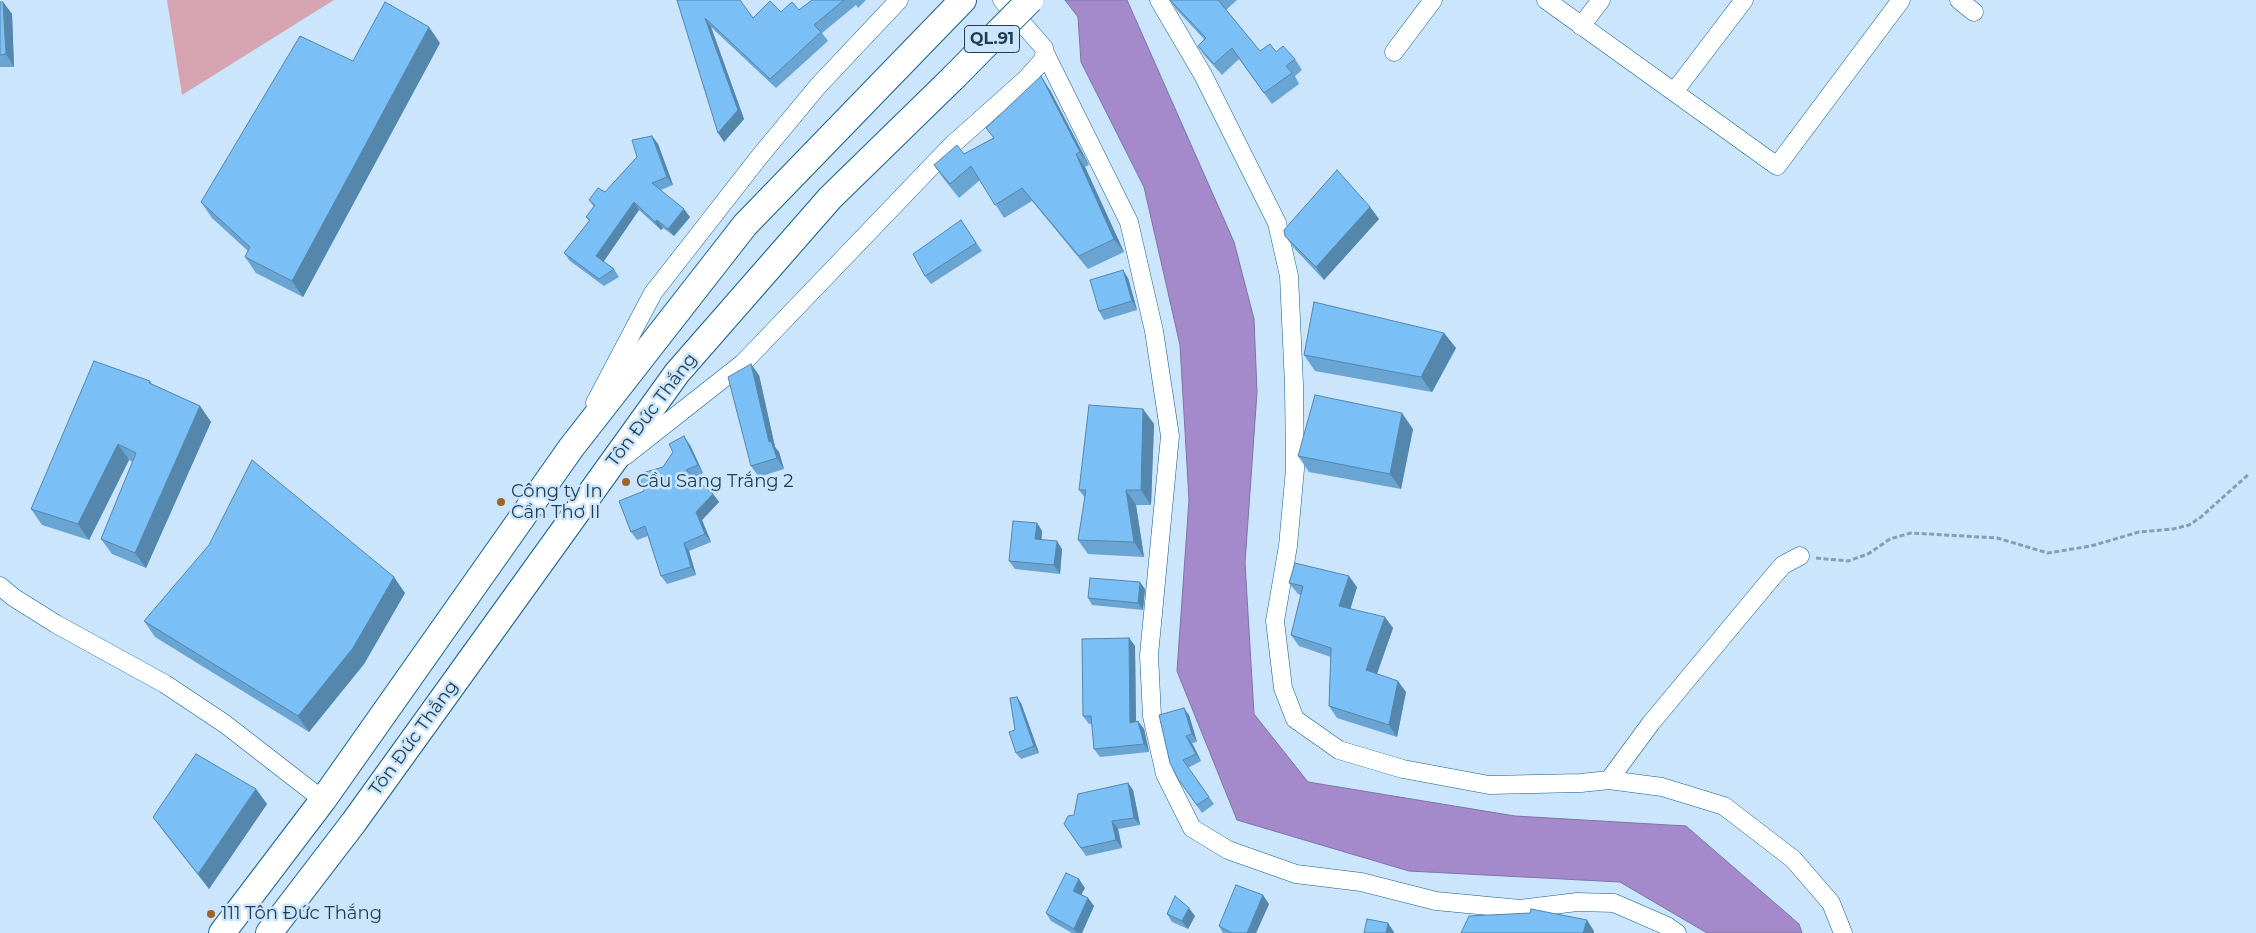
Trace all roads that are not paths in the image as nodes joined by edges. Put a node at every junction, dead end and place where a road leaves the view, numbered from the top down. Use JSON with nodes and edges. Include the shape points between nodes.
{"nodes":[{"id":1,"x":899,"y":0,"type":"edge"},
{"id":2,"x":962,"y":0,"type":"edge"},
{"id":3,"x":1002,"y":0,"type":"edge"},
{"id":4,"x":1030,"y":0,"type":"edge"},
{"id":5,"x":1159,"y":0,"type":"edge"},
{"id":6,"x":1433,"y":0,"type":"edge"},
{"id":7,"x":1546,"y":0,"type":"edge"},
{"id":8,"x":1601,"y":0,"type":"edge"},
{"id":9,"x":1744,"y":0,"type":"edge"},
{"id":10,"x":1901,"y":0,"type":"edge"},
{"id":11,"x":1959,"y":0,"type":"edge"},
{"id":12,"x":1974,"y":12,"type":"dead end"},
{"id":13,"x":1582,"y":26,"type":"junction"},
{"id":14,"x":1394,"y":52,"type":"dead end"},
{"id":15,"x":1046,"y":53,"type":"junction"},
{"id":16,"x":1674,"y":92,"type":"junction"},
{"id":17,"x":571,"y":448,"type":"junction"},
{"id":18,"x":604,"y":474,"type":"junction"},
{"id":19,"x":1800,"y":556,"type":"road end"},
{"id":20,"x":0,"y":586,"type":"edge"},
{"id":21,"x":1608,"y":780,"type":"junction"},
{"id":22,"x":323,"y":800,"type":"junction"},
{"id":23,"x":354,"y":822,"type":"junction"},
{"id":24,"x":222,"y":933,"type":"edge"},
{"id":25,"x":269,"y":933,"type":"edge"},
{"id":26,"x":1677,"y":933,"type":"edge"},
{"id":27,"x":1843,"y":933,"type":"edge"}],
"edges":[{"from":1,"to":17,"type":"street","via":[[818,86],[653,293]]},
{"from":2,"to":17,"type":"highway","number":"QL.91","via":[[745,224]]},
{"from":3,"to":15,"type":"street"},
{"from":4,"to":18,"type":"highway","name":"Tôn Đức Thắng","number":"QL.91","bridge":true,"via":[[830,198],[677,373]]},
{"from":5,"to":21,"type":"street","via":[[1203,75],[1277,223],[1288,276],[1294,385],[1294,469],[1288,546],[1275,621],[1283,688],[1296,719],[1339,750],[1403,769],[1489,785]]},
{"from":6,"to":14,"type":"street"},
{"from":7,"to":13,"type":"street"},
{"from":8,"to":13,"type":"street"},
{"from":9,"to":16,"type":"street"},
{"from":10,"to":16,"type":"street","via":[[1777,166]]},
{"from":11,"to":12,"type":"street"},
{"from":13,"to":16,"type":"street"},
{"from":15,"to":18,"type":"street","via":[[1026,79],[952,145],[743,363]]},
{"from":15,"to":26,"type":"street","via":[[1129,222],[1154,331],[1170,436],[1149,655],[1152,716],[1165,774],[1192,828],[1228,850],[1296,874],[1361,882],[1436,902],[1520,910],[1577,902],[1614,903]]},
{"from":17,"to":22,"type":"highway","number":"QL.91"},
{"from":18,"to":23,"type":"highway","name":"Tôn Đức Thắng","number":"QL.91"},
{"from":19,"to":21,"type":"street","via":[[1783,565],[1774,575]]},
{"from":20,"to":22,"type":"street","via":[[56,624],[165,684],[225,724]]},
{"from":21,"to":27,"type":"street","via":[[1662,787],[1724,806],[1793,859],[1832,903]]},
{"from":22,"to":23,"type":"highway"},
{"from":22,"to":24,"type":"highway","number":"QL.91"},
{"from":23,"to":25,"type":"highway","name":"Tôn Đức Thắng","number":"QL.91"}]}
